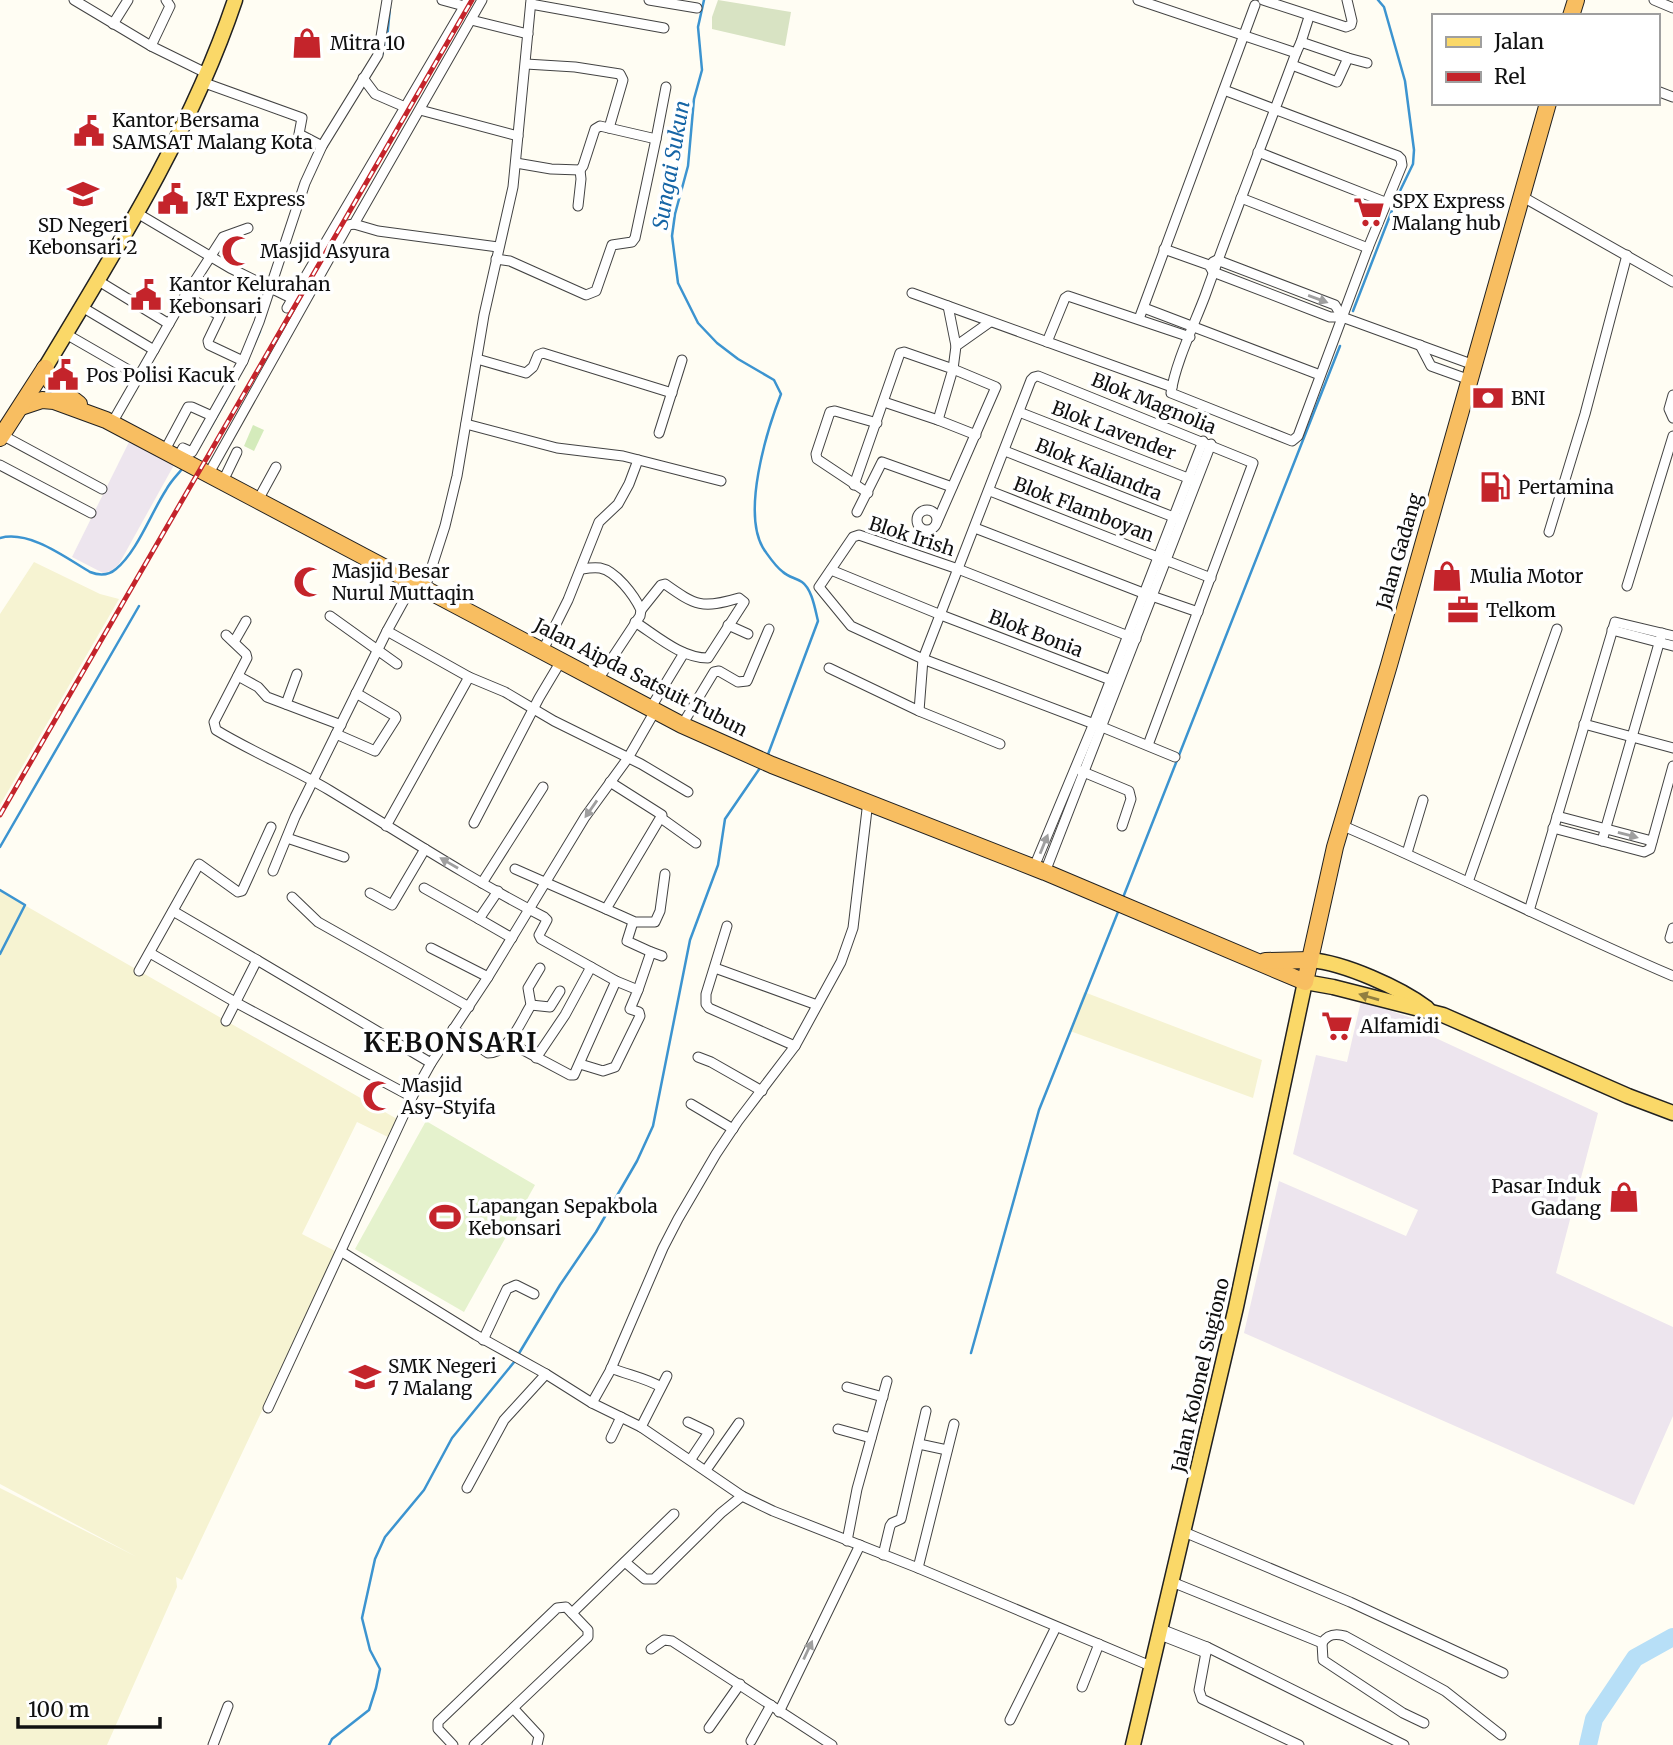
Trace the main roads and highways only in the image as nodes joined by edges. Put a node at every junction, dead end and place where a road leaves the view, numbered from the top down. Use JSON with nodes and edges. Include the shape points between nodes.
{"nodes":[{"id":1,"x":235,"y":0,"type":"edge"},
{"id":2,"x":1547,"y":105,"type":"edge"},
{"id":3,"x":45,"y":368,"type":"junction"},
{"id":4,"x":21,"y":407,"type":"junction"},
{"id":5,"x":107,"y":421,"type":"junction"},
{"id":6,"x":1,"y":437,"type":"edge"},
{"id":7,"x":1310,"y":960,"type":"junction"},
{"id":8,"x":1259,"y":961,"type":"junction"},
{"id":9,"x":1306,"y":982,"type":"junction"},
{"id":10,"x":1299,"y":1012,"type":"joint"},
{"id":11,"x":1432,"y":1012,"type":"junction"},
{"id":12,"x":1673,"y":1113,"type":"edge"},
{"id":13,"x":1133,"y":1745,"type":"edge"}],
"edges":[{"from":1,"to":3,"type":"main road","via":[[204,77],[137,213]]},
{"from":2,"to":7,"type":"highway","name":"Jalan Gadang","via":[[1341,825]]},
{"from":3,"to":4,"type":"highway"},
{"from":3,"to":5,"type":"highway","name":"Jalan Aipda Satsuit Tubun","via":[[60,390]]},
{"from":4,"to":5,"type":"highway","name":"Jalan Aipda Satsuit Tubun","via":[[54,401]]},
{"from":4,"to":6,"type":"highway"},
{"from":5,"to":8,"type":"highway","name":"Jalan Aipda Satsuit Tubun","via":[[682,726]]},
{"from":7,"to":8,"type":"highway","name":"Jalan Aipda Satsuit Tubun"},
{"from":7,"to":9,"type":"highway","name":"Jalan Gadang"},
{"from":7,"to":11,"type":"main road","via":[[1352,970],[1407,994]]},
{"from":8,"to":9,"type":"highway","name":"Jalan Aipda Satsuit Tubun"},
{"from":9,"to":10,"type":"main road","name":"Jalan Gadang"},
{"from":11,"to":9,"type":"main road","one_way":true},
{"from":10,"to":13,"type":"main road","name":"Jalan Kolonel Sugiono","via":[[1236,1307]]},
{"from":11,"to":12,"type":"main road"}]}
